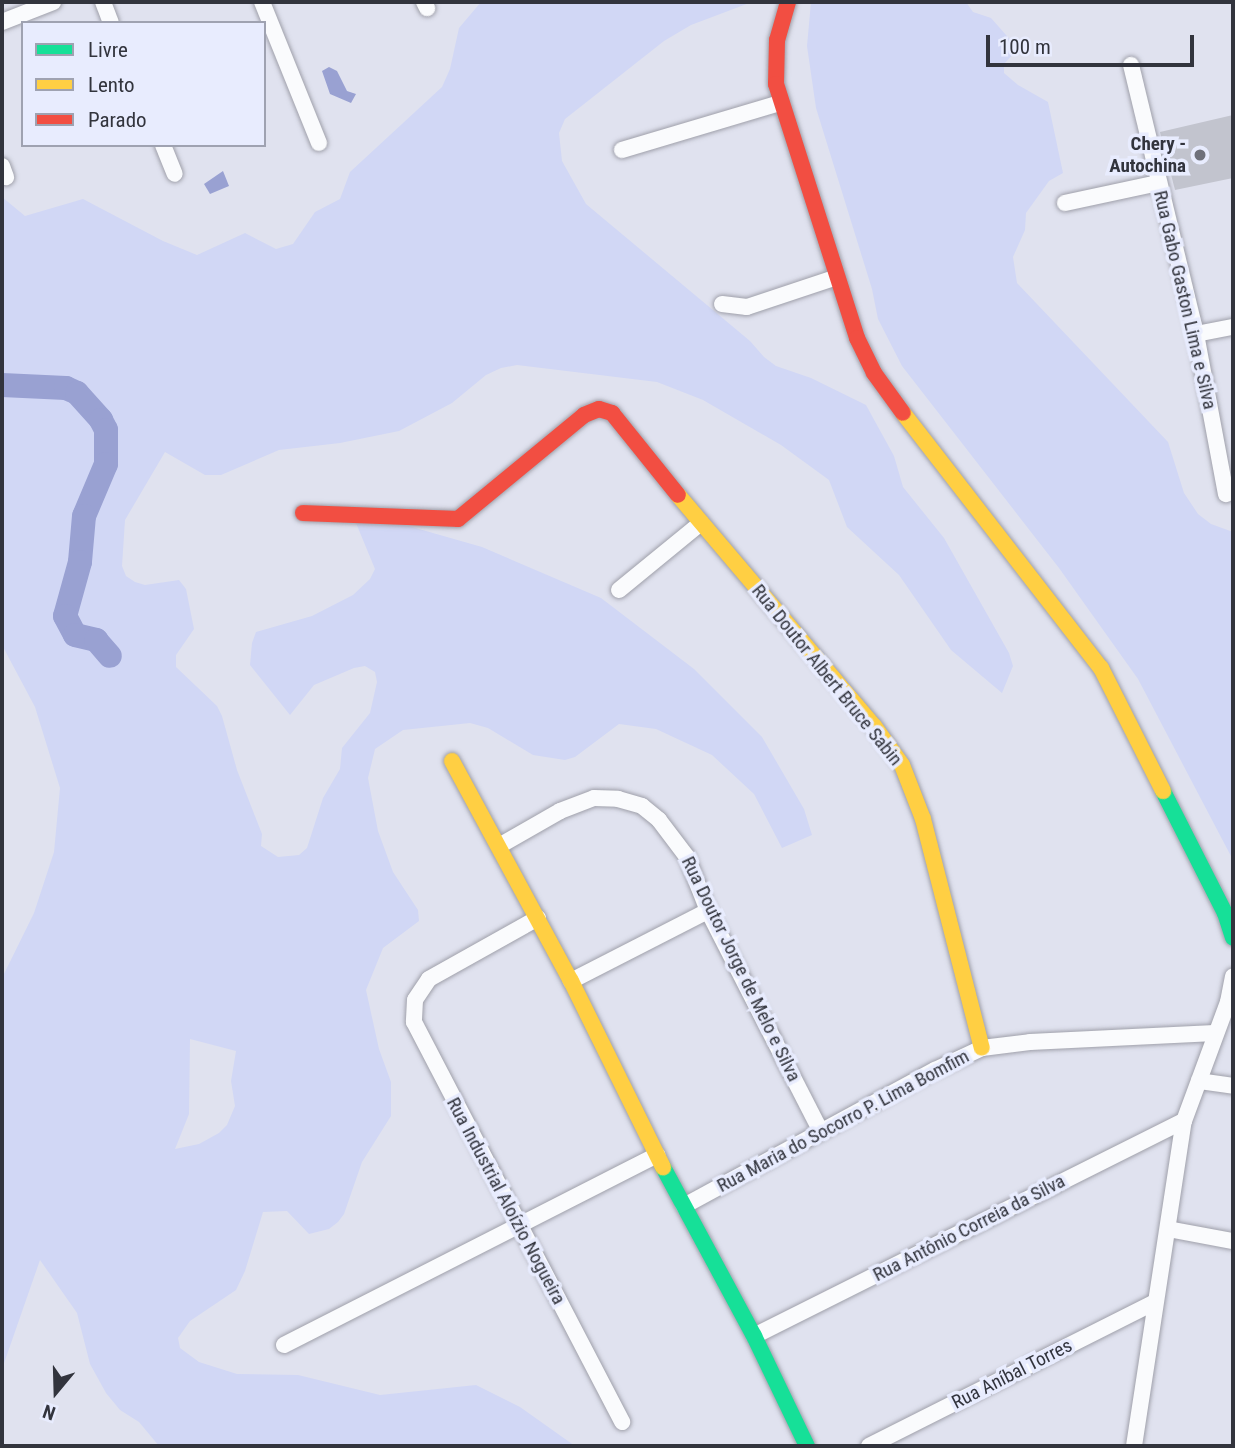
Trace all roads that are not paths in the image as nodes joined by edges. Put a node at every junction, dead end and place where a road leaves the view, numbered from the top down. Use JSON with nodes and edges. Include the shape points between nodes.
{"nodes":[{"id":1,"x":53,"y":2,"type":"edge"},
{"id":2,"x":103,"y":2,"type":"edge"},
{"id":3,"x":262,"y":2,"type":"edge"},
{"id":4,"x":788,"y":2,"type":"edge"},
{"id":5,"x":110,"y":21,"type":"edge"},
{"id":6,"x":2,"y":22,"type":"edge"},
{"id":7,"x":1131,"y":65,"type":"dead end"},
{"id":8,"x":780,"y":103,"type":"junction"},
{"id":9,"x":319,"y":143,"type":"dead end"},
{"id":10,"x":164,"y":147,"type":"edge"},
{"id":11,"x":622,"y":150,"type":"dead end"},
{"id":12,"x":174,"y":174,"type":"dead end"},
{"id":13,"x":1158,"y":183,"type":"junction"},
{"id":14,"x":1065,"y":203,"type":"dead end"},
{"id":15,"x":837,"y":277,"type":"junction"},
{"id":16,"x":722,"y":304,"type":"dead end"},
{"id":17,"x":1233,"y":327,"type":"edge"},
{"id":18,"x":1196,"y":334,"type":"junction"},
{"id":19,"x":1226,"y":494,"type":"dead end"},
{"id":20,"x":303,"y":513,"type":"dead end"},
{"id":21,"x":701,"y":523,"type":"junction"},
{"id":22,"x":619,"y":590,"type":"dead end"},
{"id":23,"x":452,"y":761,"type":"dead end"},
{"id":24,"x":499,"y":846,"type":"junction"},
{"id":25,"x":708,"y":911,"type":"junction"},
{"id":26,"x":538,"y":918,"type":"junction"},
{"id":27,"x":1233,"y":938,"type":"edge"},
{"id":28,"x":1233,"y":976,"type":"edge"},
{"id":29,"x":571,"y":981,"type":"junction"},
{"id":30,"x":1215,"y":1033,"type":"junction"},
{"id":31,"x":982,"y":1048,"type":"junction"},
{"id":32,"x":1199,"y":1081,"type":"junction"},
{"id":33,"x":1233,"y":1086,"type":"edge"},
{"id":34,"x":1184,"y":1121,"type":"junction"},
{"id":35,"x":821,"y":1132,"type":"junction"},
{"id":36,"x":657,"y":1155,"type":"junction"},
{"id":37,"x":684,"y":1206,"type":"junction"},
{"id":38,"x":517,"y":1224,"type":"junction"},
{"id":39,"x":1168,"y":1229,"type":"junction"},
{"id":40,"x":1233,"y":1241,"type":"edge"},
{"id":41,"x":1156,"y":1301,"type":"junction"},
{"id":42,"x":754,"y":1336,"type":"junction"},
{"id":43,"x":284,"y":1345,"type":"dead end"},
{"id":44,"x":622,"y":1422,"type":"dead end"},
{"id":45,"x":807,"y":1446,"type":"edge"},
{"id":46,"x":869,"y":1446,"type":"edge"},
{"id":47,"x":1134,"y":1446,"type":"edge"}],
"edges":[{"from":1,"to":6,"type":"street"},
{"from":2,"to":5,"type":"street"},
{"from":3,"to":9,"type":"street"},
{"from":4,"to":8,"type":"street","via":[[775,56]]},
{"from":7,"to":13,"type":"street","name":"Rua Gabo Gaston Lima e Silva"},
{"from":8,"to":11,"type":"street"},
{"from":8,"to":15,"type":"street"},
{"from":10,"to":12,"type":"street"},
{"from":13,"to":14,"type":"street"},
{"from":13,"to":18,"type":"street","name":"Rua Gabo Gaston Lima e Silva"},
{"from":15,"to":16,"type":"street","via":[[747,307]]},
{"from":15,"to":27,"type":"street","via":[[874,373],[1101,668],[1226,914]]},
{"from":17,"to":18,"type":"street"},
{"from":18,"to":19,"type":"street","name":"Rua Gabo Gaston Lima e Silva"},
{"from":20,"to":21,"type":"street","name":"Rua Doutor Albert Bruce Sabin","via":[[458,519],[584,415],[606,410],[620,421]]},
{"from":21,"to":22,"type":"street"},
{"from":21,"to":31,"type":"street","name":"Rua Doutor Albert Bruce Sabin","via":[[902,765],[923,819]]},
{"from":23,"to":24,"type":"street"},
{"from":24,"to":25,"type":"street","name":"Rua Doutor Jorge de Melo e Silva","via":[[560,811],[594,798],[642,806],[687,857]]},
{"from":24,"to":26,"type":"street"},
{"from":25,"to":29,"type":"street"},
{"from":25,"to":35,"type":"street","name":"Rua Doutor Jorge de Melo e Silva"},
{"from":26,"to":29,"type":"street"},
{"from":26,"to":38,"type":"street","name":"Rua Industrial Aloízio Nogueira","via":[[429,979],[415,1000],[415,1028]]},
{"from":28,"to":30,"type":"street"},
{"from":29,"to":36,"type":"street"},
{"from":30,"to":31,"type":"street","name":"Rua Maria do Socorro P. Lima Bomfim"},
{"from":30,"to":32,"type":"street"},
{"from":31,"to":35,"type":"street","name":"Rua Maria do Socorro P. Lima Bomfim"},
{"from":32,"to":33,"type":"street"},
{"from":32,"to":34,"type":"street"},
{"from":34,"to":39,"type":"street"},
{"from":34,"to":42,"type":"street","name":"Rua Antônio Correia da Silva"},
{"from":35,"to":37,"type":"street","name":"Rua Maria do Socorro P. Lima Bomfim"},
{"from":36,"to":37,"type":"street"},
{"from":36,"to":38,"type":"street"},
{"from":37,"to":42,"type":"street"},
{"from":38,"to":43,"type":"street"},
{"from":38,"to":44,"type":"street","name":"Rua Industrial Aloízio Nogueira"},
{"from":39,"to":40,"type":"street"},
{"from":39,"to":41,"type":"street"},
{"from":41,"to":46,"type":"street","name":"Rua Aníbal Torres"},
{"from":41,"to":47,"type":"street"},
{"from":42,"to":45,"type":"street"}]}
